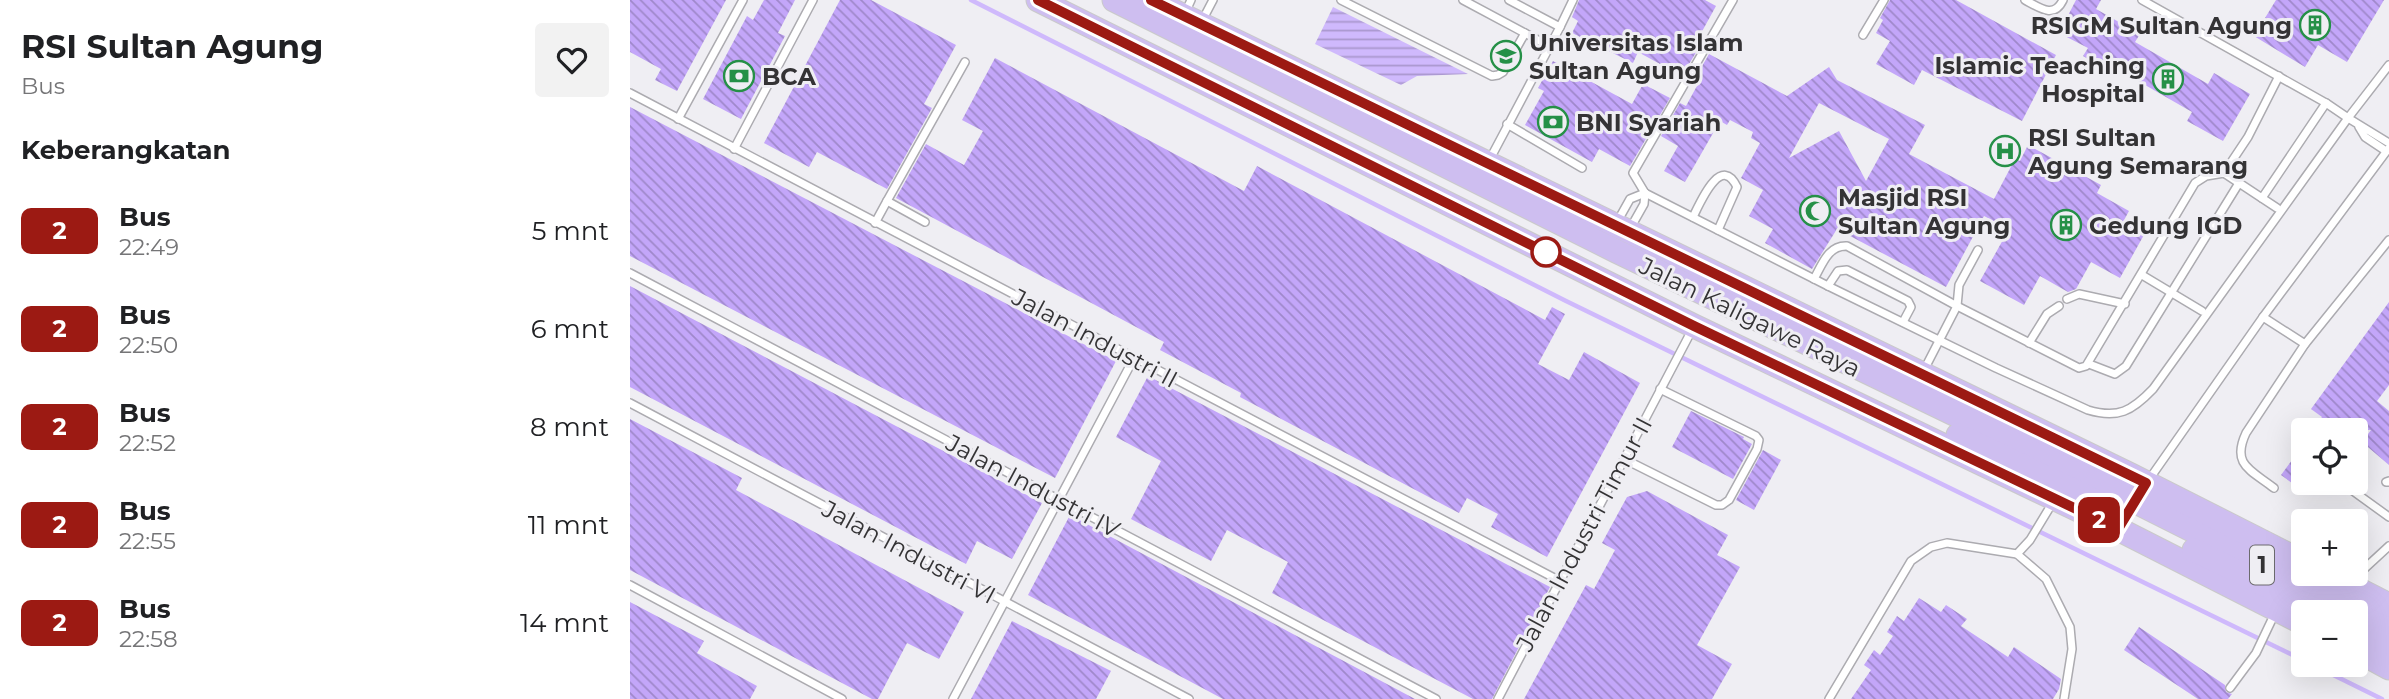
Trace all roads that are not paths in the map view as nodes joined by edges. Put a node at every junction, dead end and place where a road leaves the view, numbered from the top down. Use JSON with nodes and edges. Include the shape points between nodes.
{"nodes":[{"id":1,"x":743,"y":0,"type":"edge"},
{"id":2,"x":813,"y":0,"type":"edge"},
{"id":3,"x":1038,"y":0,"type":"edge"},
{"id":4,"x":1073,"y":0,"type":"edge"},
{"id":5,"x":1114,"y":0,"type":"edge"},
{"id":6,"x":1151,"y":0,"type":"edge"},
{"id":7,"x":1213,"y":0,"type":"edge"},
{"id":8,"x":1341,"y":0,"type":"edge"},
{"id":9,"x":1463,"y":0,"type":"edge"},
{"id":10,"x":1509,"y":0,"type":"edge"},
{"id":11,"x":1573,"y":0,"type":"edge"},
{"id":12,"x":1733,"y":0,"type":"edge"},
{"id":13,"x":1884,"y":0,"type":"edge"},
{"id":14,"x":2025,"y":0,"type":"edge"},
{"id":15,"x":2063,"y":0,"type":"edge"},
{"id":16,"x":2142,"y":0,"type":"edge"},
{"id":17,"x":1473,"y":2,"type":"edge"},
{"id":18,"x":1560,"y":27,"type":"junction"},
{"id":19,"x":1185,"y":31,"type":"edge"},
{"id":20,"x":1525,"y":33,"type":"junction"},
{"id":21,"x":1863,"y":35,"type":"dead end"},
{"id":22,"x":1549,"y":46,"type":"junction"},
{"id":23,"x":965,"y":62,"type":"dead end"},
{"id":24,"x":2389,"y":65,"type":"edge"},
{"id":25,"x":2279,"y":76,"type":"junction"},
{"id":26,"x":630,"y":93,"type":"edge"},
{"id":27,"x":2326,"y":103,"type":"junction"},
{"id":28,"x":2348,"y":118,"type":"junction"},
{"id":29,"x":678,"y":119,"type":"junction"},
{"id":30,"x":1507,"y":124,"type":"junction"},
{"id":31,"x":2388,"y":147,"type":"edge"},
{"id":32,"x":734,"y":149,"type":"junction"},
{"id":33,"x":1488,"y":165,"type":"junction"},
{"id":34,"x":1582,"y":168,"type":"dead end"},
{"id":35,"x":2224,"y":173,"type":"junction"},
{"id":36,"x":2239,"y":183,"type":"junction"},
{"id":37,"x":1645,"y":193,"type":"junction"},
{"id":38,"x":2262,"y":198,"type":"junction"},
{"id":39,"x":887,"y":201,"type":"junction"},
{"id":40,"x":2277,"y":208,"type":"dead end"},
{"id":41,"x":1693,"y":216,"type":"junction"},
{"id":42,"x":925,"y":222,"type":"dead end"},
{"id":43,"x":875,"y":223,"type":"junction"},
{"id":44,"x":1718,"y":230,"type":"junction"},
{"id":45,"x":2389,"y":240,"type":"edge"},
{"id":46,"x":1619,"y":241,"type":"junction"},
{"id":47,"x":1978,"y":250,"type":"dead end"},
{"id":48,"x":630,"y":273,"type":"edge"},
{"id":49,"x":2142,"y":275,"type":"junction"},
{"id":50,"x":1814,"y":279,"type":"junction"},
{"id":51,"x":1828,"y":286,"type":"junction"},
{"id":52,"x":2172,"y":292,"type":"junction"},
{"id":53,"x":2067,"y":299,"type":"dead end"},
{"id":54,"x":2125,"y":304,"type":"junction"},
{"id":55,"x":1957,"y":306,"type":"junction"},
{"id":56,"x":2059,"y":306,"type":"dead end"},
{"id":57,"x":2202,"y":311,"type":"dead end"},
{"id":58,"x":2263,"y":317,"type":"junction"},
{"id":59,"x":1903,"y":322,"type":"junction"},
{"id":60,"x":1691,"y":330,"type":"junction"},
{"id":61,"x":1939,"y":340,"type":"junction"},
{"id":62,"x":2029,"y":343,"type":"junction"},
{"id":63,"x":2305,"y":344,"type":"junction"},
{"id":64,"x":1134,"y":358,"type":"junction"},
{"id":65,"x":2089,"y":363,"type":"junction"},
{"id":66,"x":1917,"y":385,"type":"junction"},
{"id":67,"x":1660,"y":388,"type":"junction"},
{"id":68,"x":630,"y":403,"type":"edge"},
{"id":69,"x":1624,"y":459,"type":"junction"},
{"id":70,"x":2274,"y":488,"type":"dead end"},
{"id":71,"x":2359,"y":495,"type":"edge"},
{"id":72,"x":2137,"y":498,"type":"junction"},
{"id":73,"x":1060,"y":500,"type":"junction"},
{"id":74,"x":2052,"y":502,"type":"junction"},
{"id":75,"x":2389,"y":517,"type":"edge"},
{"id":76,"x":2389,"y":546,"type":"edge"},
{"id":77,"x":2017,"y":554,"type":"junction"},
{"id":78,"x":2291,"y":557,"type":"edge"},
{"id":79,"x":2368,"y":560,"type":"edge"},
{"id":80,"x":1560,"y":580,"type":"junction"},
{"id":81,"x":630,"y":585,"type":"edge"},
{"id":82,"x":2352,"y":586,"type":"edge"},
{"id":83,"x":2297,"y":600,"type":"edge"},
{"id":84,"x":1004,"y":603,"type":"junction"},
{"id":85,"x":2389,"y":605,"type":"edge"},
{"id":86,"x":2273,"y":617,"type":"junction"},
{"id":87,"x":2291,"y":621,"type":"edge"},
{"id":88,"x":2389,"y":629,"type":"edge"},
{"id":89,"x":2368,"y":636,"type":"edge"},
{"id":90,"x":2389,"y":647,"type":"edge"},
{"id":91,"x":2368,"y":657,"type":"edge"},
{"id":92,"x":2389,"y":668,"type":"edge"},
{"id":93,"x":2230,"y":688,"type":"dead end"},
{"id":94,"x":842,"y":699,"type":"edge"},
{"id":95,"x":953,"y":699,"type":"edge"},
{"id":96,"x":1189,"y":699,"type":"edge"},
{"id":97,"x":1436,"y":699,"type":"edge"},
{"id":98,"x":1498,"y":699,"type":"edge"},
{"id":99,"x":1829,"y":699,"type":"edge"},
{"id":100,"x":2064,"y":699,"type":"edge"}],
"edges":[{"from":1,"to":29,"type":"lane"},
{"from":2,"to":32,"type":"lane"},
{"from":3,"to":60,"type":"highway"},
{"from":4,"to":19,"type":"highway","name":"Jalan Kaligawe Raya","number":"1"},
{"from":5,"to":19,"type":"highway","name":"Jalan Kaligawe Raya","number":"1"},
{"from":6,"to":19,"type":"highway"},
{"from":7,"to":19,"type":"lane"},
{"from":8,"to":20,"type":"lane","via":[[1492,76],[1503,72]]},
{"from":9,"to":17,"type":"lane"},
{"from":10,"to":18,"type":"lane"},
{"from":11,"to":18,"type":"lane"},
{"from":12,"to":37,"type":"lane","via":[[1633,173]]},
{"from":13,"to":21,"type":"lane"},
{"from":14,"to":15,"type":"lane","via":[[2053,12]]},
{"from":16,"to":25,"type":"lane"},
{"from":17,"to":20,"type":"lane"},
{"from":18,"to":22,"type":"lane"},
{"from":19,"to":33,"type":"highway"},
{"from":19,"to":46,"type":"highway","name":"Jalan Kaligawe Raya","number":"1"},
{"from":20,"to":22,"type":"lane"},
{"from":22,"to":30,"type":"lane"},
{"from":23,"to":39,"type":"lane"},
{"from":24,"to":28,"type":"lane"},
{"from":25,"to":27,"type":"lane"},
{"from":25,"to":35,"type":"lane"},
{"from":26,"to":29,"type":"lane","name":"Jalan Industri II"},
{"from":27,"to":28,"type":"lane"},
{"from":27,"to":38,"type":"lane"},
{"from":28,"to":31,"type":"lane"},
{"from":28,"to":61,"type":"lane","via":[[2208,315],[2152,389],[2130,410],[2116,414],[2088,410]]},
{"from":29,"to":32,"type":"lane","name":"Jalan Industri II"},
{"from":30,"to":33,"type":"lane"},
{"from":30,"to":34,"type":"lane"},
{"from":31,"to":58,"type":"lane"},
{"from":32,"to":43,"type":"lane","name":"Jalan Industri II"},
{"from":33,"to":46,"type":"highway"},
{"from":35,"to":36,"type":"lane"},
{"from":35,"to":49,"type":"lane","via":[[2196,183]]},
{"from":36,"to":38,"type":"lane"},
{"from":36,"to":52,"type":"lane"},
{"from":37,"to":41,"type":"lane"},
{"from":37,"to":46,"type":"lane","via":[[1644,204]]},
{"from":37,"to":46,"type":"lane","via":[[1630,199]]},
{"from":38,"to":40,"type":"lane"},
{"from":39,"to":42,"type":"lane"},
{"from":39,"to":43,"type":"lane"},
{"from":41,"to":44,"type":"lane"},
{"from":41,"to":44,"type":"lane","via":[[1713,181],[1727,176],[1734,181],[1736,194]]},
{"from":43,"to":64,"type":"lane","name":"Jalan Industri II"},
{"from":44,"to":50,"type":"lane"},
{"from":45,"to":63,"type":"lane"},
{"from":46,"to":66,"type":"highway","name":"Jalan Kaligawe Raya","number":"1"},
{"from":46,"to":83,"type":"highway","name":"Jalan Kaligawe Raya","number":"1"},
{"from":47,"to":55,"type":"lane","via":[[1959,285]]},
{"from":48,"to":73,"type":"lane","name":"Jalan Industri IV"},
{"from":49,"to":52,"type":"lane"},
{"from":49,"to":54,"type":"lane"},
{"from":50,"to":51,"type":"lane"},
{"from":50,"to":55,"type":"lane","via":[[1830,251],[1847,246]]},
{"from":51,"to":59,"type":"lane"},
{"from":51,"to":59,"type":"lane","via":[[1838,271],[1847,270],[1910,304]]},
{"from":52,"to":57,"type":"lane"},
{"from":52,"to":65,"type":"lane","via":[[2121,371],[2107,373]]},
{"from":53,"to":54,"type":"lane","via":[[2079,294]]},
{"from":54,"to":65,"type":"lane"},
{"from":55,"to":61,"type":"lane"},
{"from":55,"to":62,"type":"lane"},
{"from":56,"to":62,"type":"lane","via":[[2047,314]]},
{"from":58,"to":63,"type":"lane"},
{"from":58,"to":72,"type":"lane"},
{"from":59,"to":61,"type":"lane"},
{"from":60,"to":67,"type":"lane","name":"Jalan Industri Timur II"},
{"from":60,"to":74,"type":"highway"},
{"from":61,"to":66,"type":"lane"},
{"from":62,"to":65,"type":"lane","via":[[2079,368]]},
{"from":63,"to":70,"type":"lane","via":[[2240,446],[2242,462]]},
{"from":64,"to":73,"type":"lane"},
{"from":64,"to":80,"type":"lane","name":"Jalan Industri II"},
{"from":66,"to":72,"type":"highway","name":"Jalan Kaligawe Raya","number":"1"},
{"from":67,"to":69,"type":"lane","name":"Jalan Industri Timur II"},
{"from":67,"to":69,"type":"lane","via":[[1756,436],[1757,449],[1722,505]]},
{"from":68,"to":84,"type":"lane","name":"Jalan Industri VI"},
{"from":69,"to":80,"type":"lane","name":"Jalan Industri Timur II"},
{"from":71,"to":75,"type":"lane"},
{"from":72,"to":78,"type":"highway"},
{"from":72,"to":88,"type":"highway","name":"Jalan Kaligawe Raya","number":"1"},
{"from":73,"to":84,"type":"lane"},
{"from":73,"to":97,"type":"lane","name":"Jalan Industri IV"},
{"from":74,"to":77,"type":"lane","via":[[2031,540]]},
{"from":74,"to":86,"type":"highway","via":[[2120,525]]},
{"from":76,"to":79,"type":"lane"},
{"from":77,"to":99,"type":"lane","via":[[1948,543],[1931,547],[1911,561]]},
{"from":77,"to":100,"type":"lane","via":[[2046,579],[2070,627],[2072,649]]},
{"from":80,"to":98,"type":"lane","name":"Jalan Industri Timur II"},
{"from":81,"to":94,"type":"lane"},
{"from":82,"to":85,"type":"highway"},
{"from":84,"to":95,"type":"lane"},
{"from":84,"to":96,"type":"lane","name":"Jalan Industri VI"},
{"from":86,"to":87,"type":"highway"},
{"from":86,"to":93,"type":"lane","via":[[2256,653]]},
{"from":89,"to":90,"type":"highway"},
{"from":91,"to":92,"type":"highway"}]}
